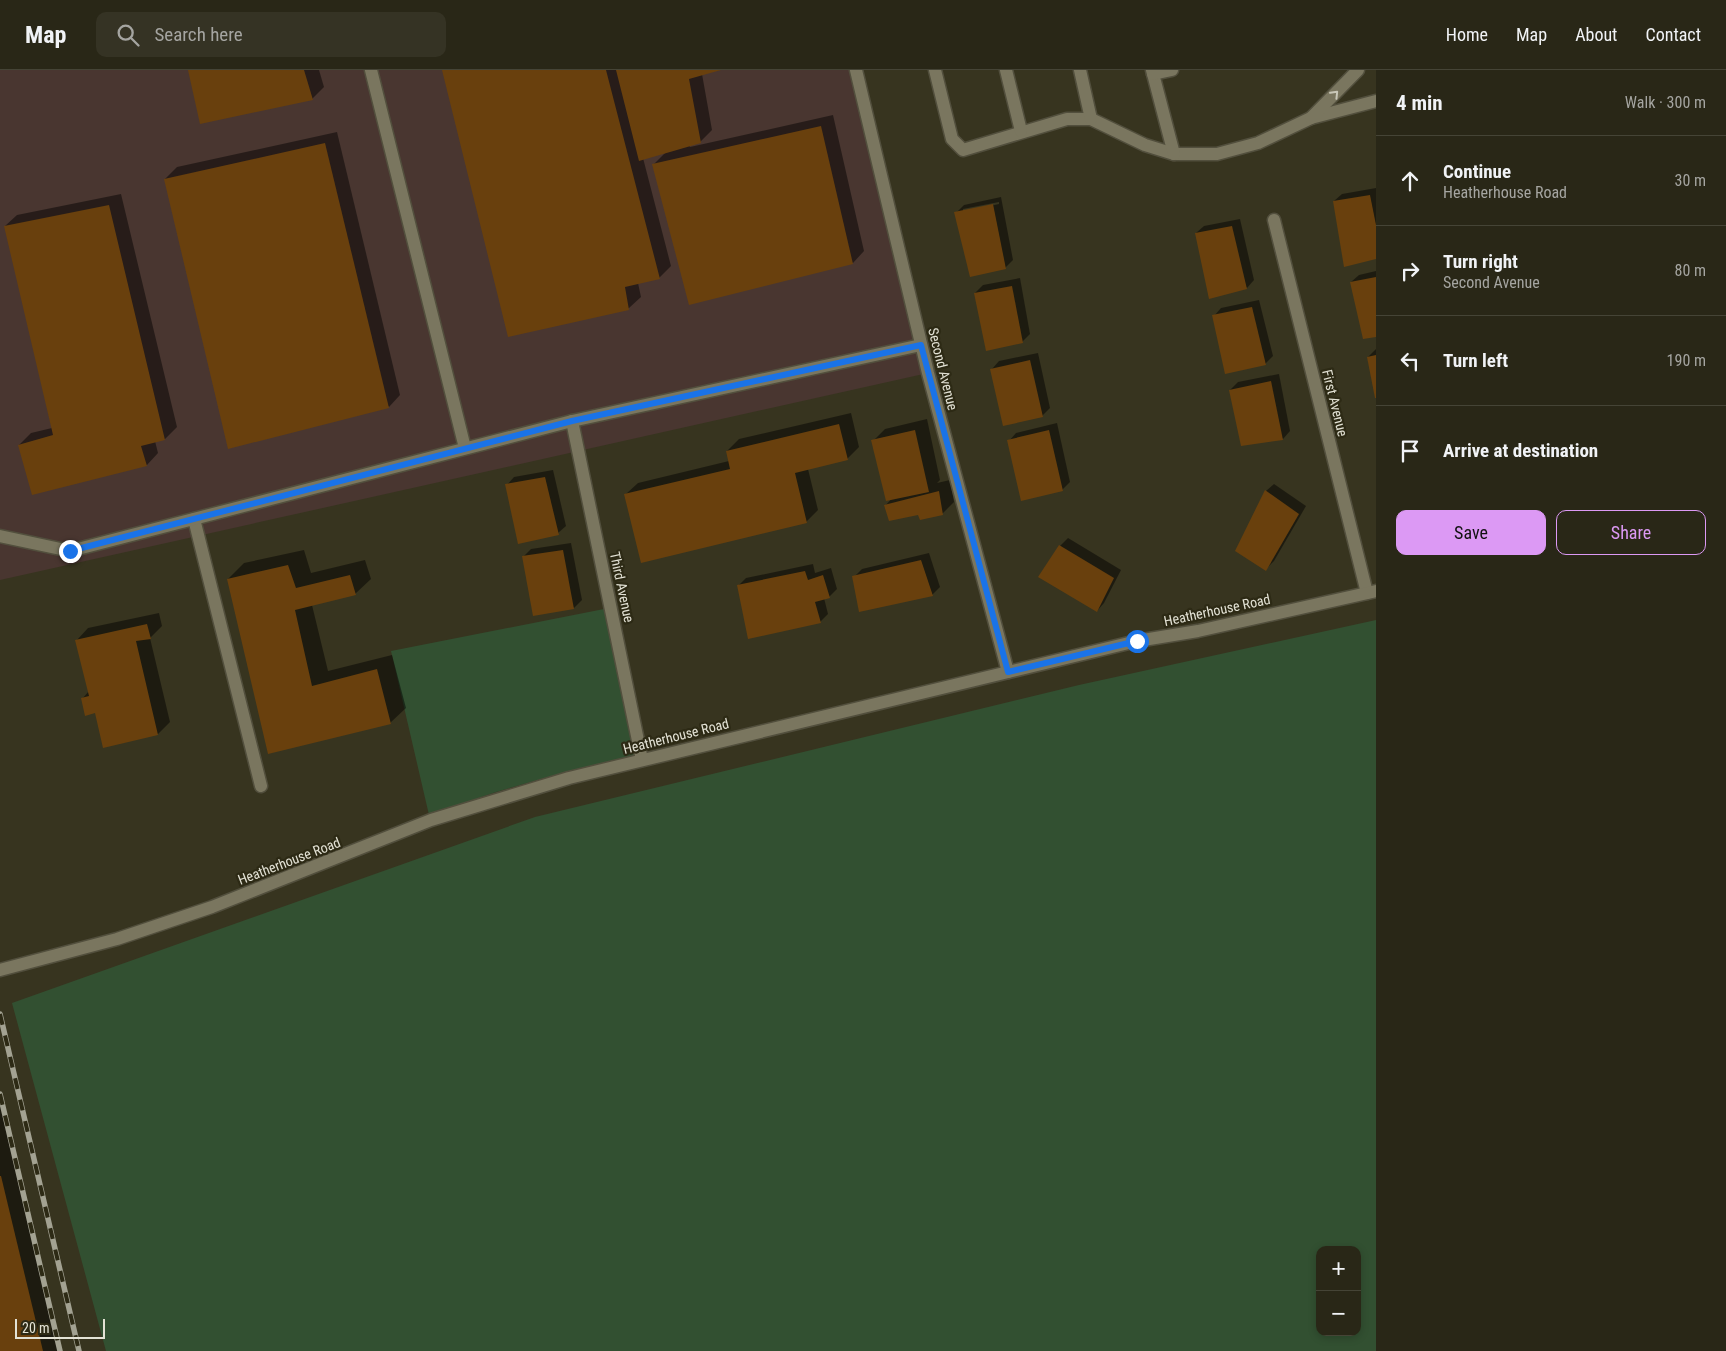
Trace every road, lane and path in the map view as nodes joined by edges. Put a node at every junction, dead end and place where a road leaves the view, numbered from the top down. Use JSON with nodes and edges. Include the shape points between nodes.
{"nodes":[{"id":1,"x":371,"y":70,"type":"edge"},
{"id":2,"x":856,"y":70,"type":"edge"},
{"id":3,"x":936,"y":70,"type":"edge"},
{"id":4,"x":1006,"y":70,"type":"edge"},
{"id":5,"x":1080,"y":70,"type":"edge"},
{"id":6,"x":1172,"y":70,"type":"edge"},
{"id":7,"x":1358,"y":70,"type":"edge"},
{"id":8,"x":1153,"y":72,"type":"edge"},
{"id":9,"x":1376,"y":101,"type":"edge"},
{"id":10,"x":1311,"y":118,"type":"junction"},
{"id":11,"x":1091,"y":119,"type":"junction"},
{"id":12,"x":1021,"y":131,"type":"junction"},
{"id":13,"x":1174,"y":154,"type":"junction"},
{"id":14,"x":1274,"y":220,"type":"dead end"},
{"id":15,"x":921,"y":345,"type":"junction"},
{"id":16,"x":572,"y":421,"type":"junction"},
{"id":17,"x":465,"y":448,"type":"junction"},
{"id":18,"x":194,"y":519,"type":"junction"},
{"id":19,"x":0,"y":536,"type":"edge"},
{"id":20,"x":1372,"y":592,"type":"edge"},
{"id":21,"x":1008,"y":672,"type":"junction"},
{"id":22,"x":642,"y":760,"type":"junction"},
{"id":23,"x":261,"y":786,"type":"dead end"},
{"id":24,"x":0,"y":970,"type":"edge"}],
"edges":[{"from":1,"to":17,"type":"street"},
{"from":2,"to":15,"type":"street","name":"Second Avenue"},
{"from":3,"to":12,"type":"street","via":[[952,139],[963,150]]},
{"from":4,"to":12,"type":"street"},
{"from":5,"to":11,"type":"street"},
{"from":6,"to":8,"type":"street"},
{"from":10,"to":7,"type":"street","one_way":true},
{"from":8,"to":13,"type":"street"},
{"from":9,"to":10,"type":"street"},
{"from":10,"to":13,"type":"street","via":[[1258,143],[1217,154]]},
{"from":11,"to":12,"type":"street","via":[[1067,119]]},
{"from":11,"to":13,"type":"street","via":[[1144,145]]},
{"from":14,"to":20,"type":"street","name":"First Avenue"},
{"from":15,"to":16,"type":"street"},
{"from":15,"to":21,"type":"street","name":"Second Avenue"},
{"from":16,"to":17,"type":"street"},
{"from":16,"to":22,"type":"street","name":"Third Avenue"},
{"from":17,"to":18,"type":"street"},
{"from":18,"to":19,"type":"street","via":[[70,551]]},
{"from":18,"to":23,"type":"street"},
{"from":20,"to":21,"type":"street","name":"Heatherhouse Road","via":[[1198,631],[1137,641]]},
{"from":21,"to":22,"type":"street","name":"Heatherhouse Road"},
{"from":22,"to":24,"type":"street","name":"Heatherhouse Road","via":[[569,778],[432,820],[212,907],[117,939]]}]}
